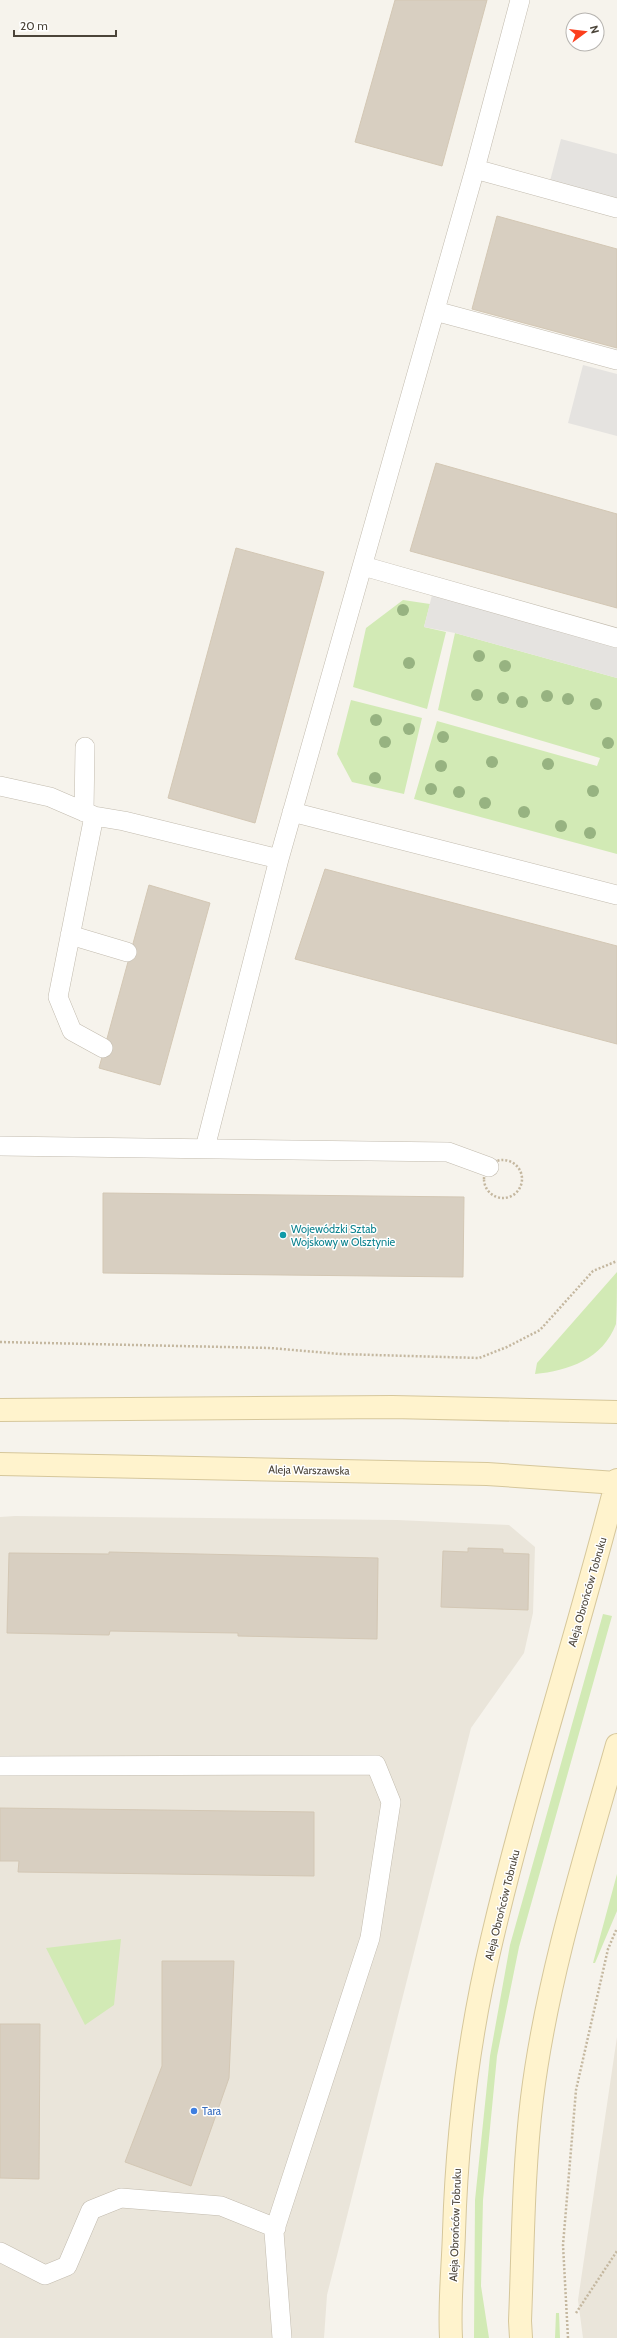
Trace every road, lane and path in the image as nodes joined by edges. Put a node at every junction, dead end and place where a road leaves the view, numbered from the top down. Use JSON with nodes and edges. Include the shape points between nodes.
{"nodes":[{"id":1,"x":520,"y":0,"type":"edge"},
{"id":2,"x":475,"y":170,"type":"junction"},
{"id":3,"x":617,"y":208,"type":"edge"},
{"id":4,"x":435,"y":311,"type":"junction"},
{"id":5,"x":617,"y":360,"type":"edge"},
{"id":6,"x":363,"y":566,"type":"junction"},
{"id":7,"x":617,"y":638,"type":"edge"},
{"id":8,"x":85,"y":748,"type":"dead end"},
{"id":9,"x":0,"y":786,"type":"edge"},
{"id":10,"x":292,"y":812,"type":"junction"},
{"id":11,"x":89,"y":814,"type":"junction"},
{"id":12,"x":279,"y":859,"type":"junction"},
{"id":13,"x":617,"y":895,"type":"edge"},
{"id":14,"x":70,"y":935,"type":"junction"},
{"id":15,"x":127,"y":952,"type":"dead end"},
{"id":16,"x":103,"y":1048,"type":"dead end"},
{"id":17,"x":0,"y":1146,"type":"edge"},
{"id":18,"x":205,"y":1148,"type":"junction"},
{"id":19,"x":489,"y":1167,"type":"dead end"},
{"id":20,"x":617,"y":1261,"type":"edge"},
{"id":21,"x":0,"y":1342,"type":"edge"},
{"id":22,"x":0,"y":1410,"type":"edge"},
{"id":23,"x":617,"y":1412,"type":"edge"},
{"id":24,"x":0,"y":1464,"type":"edge"},
{"id":25,"x":617,"y":1482,"type":"edge"},
{"id":26,"x":617,"y":1745,"type":"edge"},
{"id":27,"x":0,"y":1766,"type":"edge"},
{"id":28,"x":617,"y":1928,"type":"edge"},
{"id":29,"x":276,"y":2228,"type":"junction"},
{"id":30,"x":617,"y":2251,"type":"edge"},
{"id":31,"x":0,"y":2252,"type":"edge"},
{"id":32,"x":576,"y":2312,"type":"dead end"},
{"id":33,"x":282,"y":2338,"type":"edge"},
{"id":34,"x":451,"y":2338,"type":"edge"},
{"id":35,"x":521,"y":2338,"type":"edge"},
{"id":36,"x":568,"y":2338,"type":"edge"}],
"edges":[{"from":1,"to":2,"type":"lane"},
{"from":2,"to":3,"type":"lane"},
{"from":2,"to":4,"type":"lane"},
{"from":4,"to":5,"type":"lane"},
{"from":4,"to":6,"type":"lane"},
{"from":6,"to":7,"type":"lane"},
{"from":6,"to":10,"type":"lane"},
{"from":8,"to":11,"type":"lane"},
{"from":9,"to":11,"type":"lane","via":[[50,797]]},
{"from":10,"to":12,"type":"lane"},
{"from":10,"to":13,"type":"lane"},
{"from":11,"to":12,"type":"lane"},
{"from":11,"to":14,"type":"lane"},
{"from":12,"to":18,"type":"lane"},
{"from":14,"to":15,"type":"lane"},
{"from":14,"to":16,"type":"lane","via":[[58,997],[72,1031]]},
{"from":17,"to":18,"type":"lane"},
{"from":18,"to":19,"type":"lane","via":[[448,1152]]},
{"from":20,"to":21,"type":"path","via":[[594,1271],[540,1330],[479,1358],[340,1354],[270,1348]]},
{"from":22,"to":23,"type":"main road","via":[[392,1407]]},
{"from":24,"to":25,"type":"main road","name":"Aleja Warszawska","via":[[501,1475]]},
{"from":25,"to":34,"type":"main road","name":"Aleja Obrońców Tobruku","via":[[554,1705],[490,1948],[468,2064],[456,2176]]},
{"from":26,"to":35,"type":"main road","via":[[577,1884],[547,2013],[532,2097],[525,2175]]},
{"from":27,"to":29,"type":"lane","via":[[376,1765],[391,1802],[370,1938]]},
{"from":28,"to":36,"type":"path","via":[[608,1949],[576,2090],[563,2245]]},
{"from":29,"to":31,"type":"lane","via":[[221,2206],[121,2198],[91,2210],[67,2266],[45,2275]]},
{"from":29,"to":33,"type":"lane","via":[[274,2232]]},
{"from":30,"to":32,"type":"path"}]}
